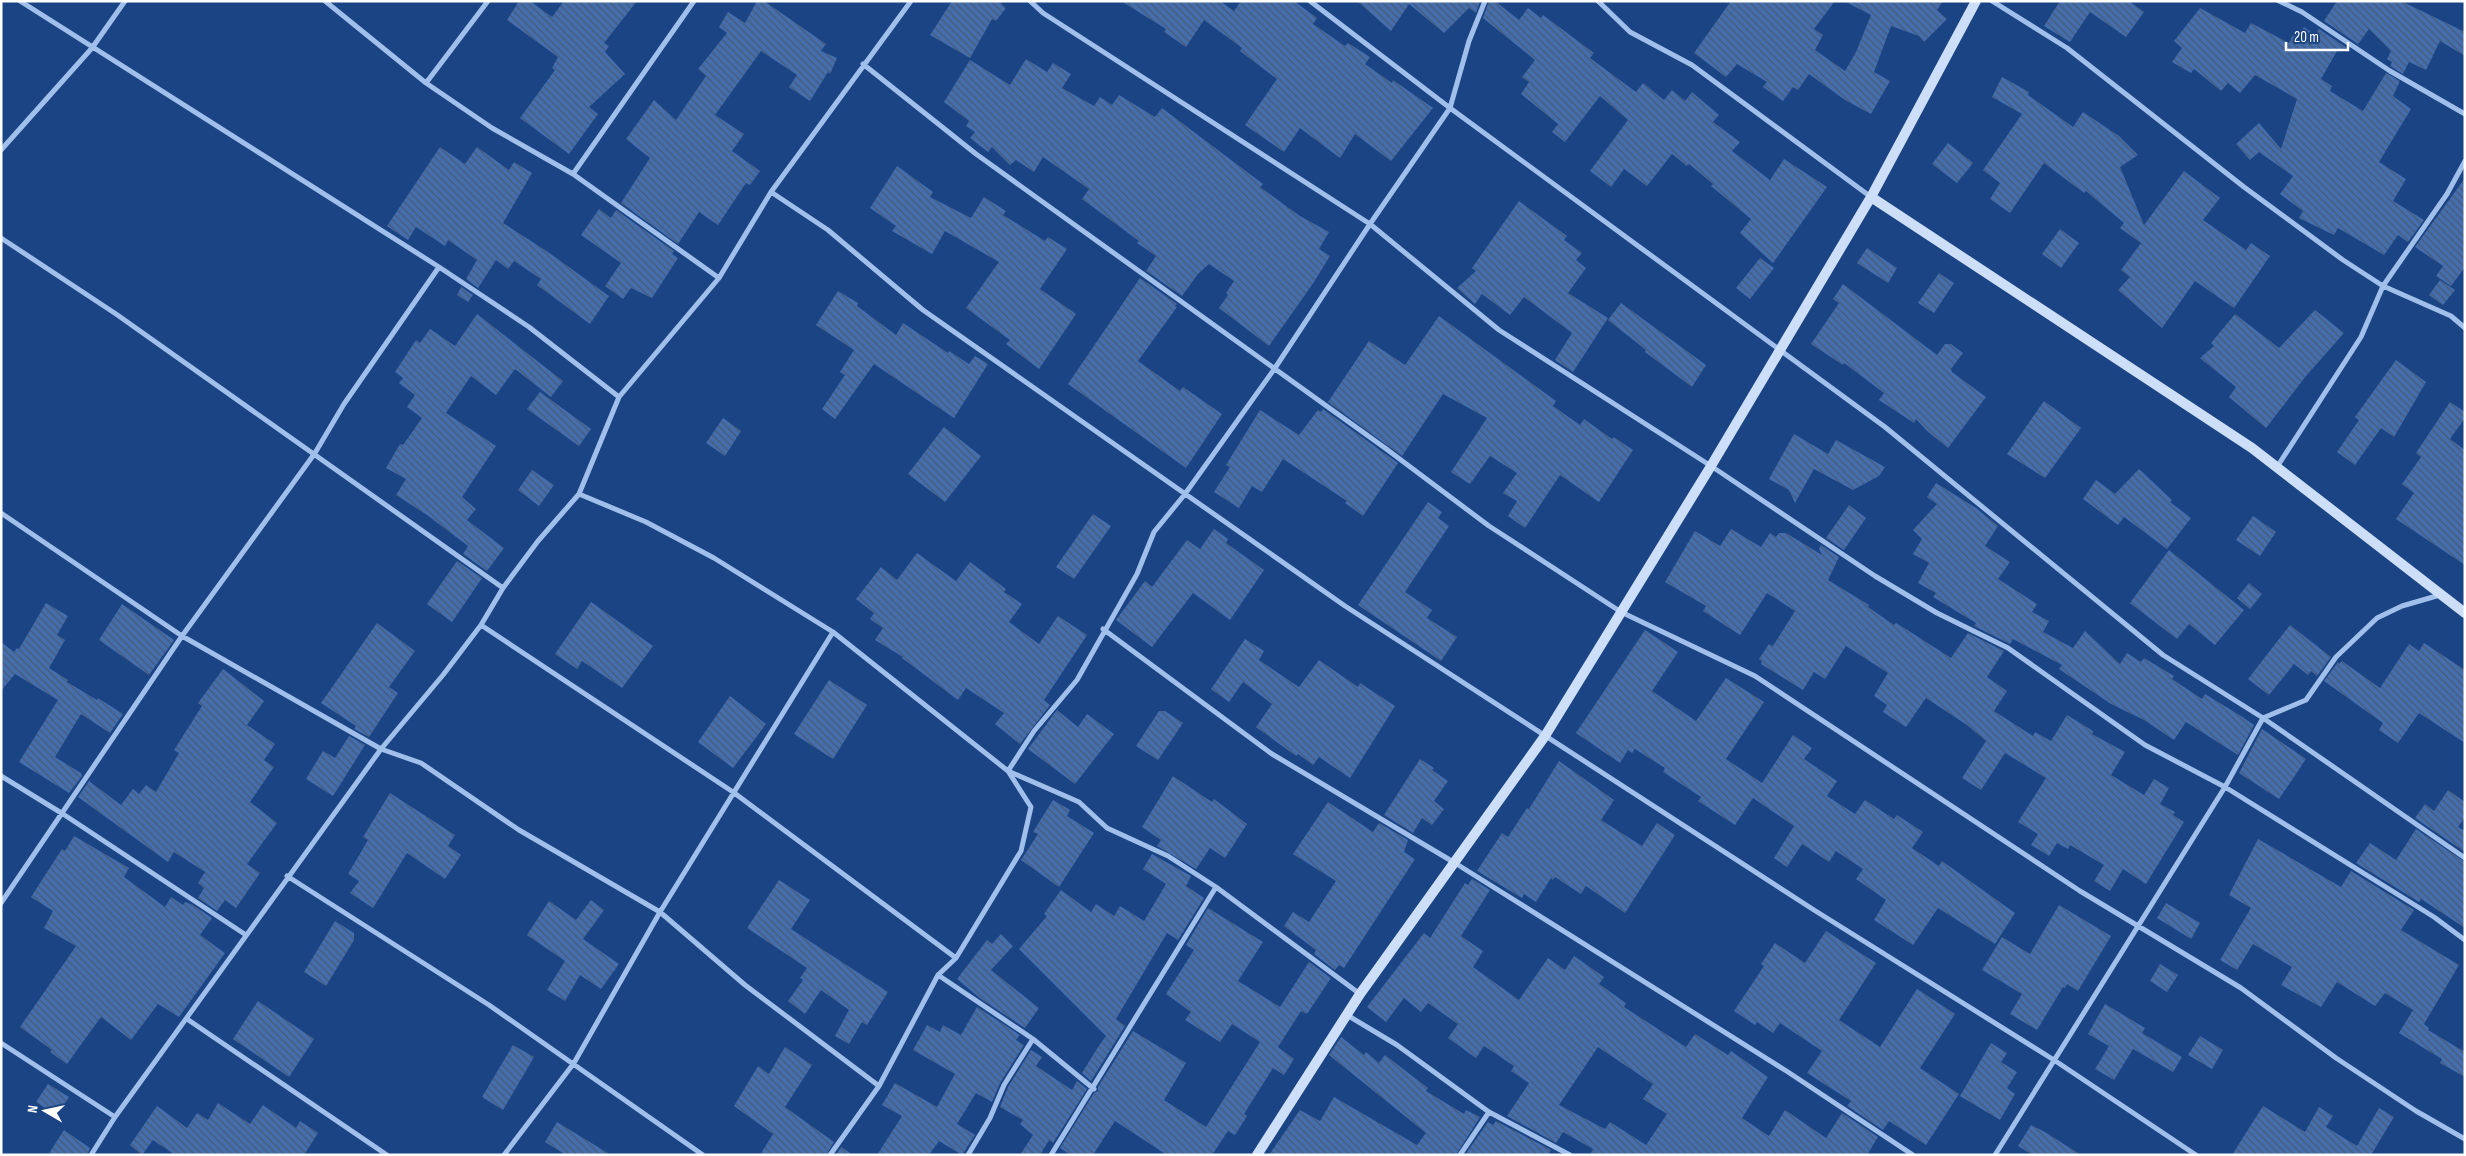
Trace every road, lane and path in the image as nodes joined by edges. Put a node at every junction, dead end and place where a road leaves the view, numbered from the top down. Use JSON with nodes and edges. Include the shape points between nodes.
{"nodes":[{"id":1,"x":20,"y":1,"type":"edge"},
{"id":2,"x":125,"y":1,"type":"edge"},
{"id":3,"x":325,"y":1,"type":"edge"},
{"id":4,"x":488,"y":1,"type":"edge"},
{"id":5,"x":694,"y":1,"type":"edge"},
{"id":6,"x":911,"y":1,"type":"edge"},
{"id":7,"x":1030,"y":1,"type":"edge"},
{"id":8,"x":1310,"y":1,"type":"edge"},
{"id":9,"x":1485,"y":1,"type":"edge"},
{"id":10,"x":1598,"y":1,"type":"edge"},
{"id":11,"x":1976,"y":1,"type":"edge"},
{"id":12,"x":1992,"y":1,"type":"edge"},
{"id":13,"x":2279,"y":1,"type":"edge"},
{"id":14,"x":92,"y":48,"type":"junction"},
{"id":15,"x":863,"y":64,"type":"junction"},
{"id":16,"x":426,"y":83,"type":"junction"},
{"id":17,"x":1450,"y":108,"type":"junction"},
{"id":18,"x":2465,"y":114,"type":"edge"},
{"id":19,"x":1,"y":150,"type":"edge"},
{"id":20,"x":2465,"y":161,"type":"edge"},
{"id":21,"x":573,"y":174,"type":"junction"},
{"id":22,"x":771,"y":192,"type":"junction"},
{"id":23,"x":1871,"y":197,"type":"junction"},
{"id":24,"x":1370,"y":224,"type":"junction"},
{"id":25,"x":1,"y":238,"type":"edge"},
{"id":26,"x":439,"y":267,"type":"junction"},
{"id":27,"x":719,"y":278,"type":"junction"},
{"id":28,"x":2383,"y":286,"type":"junction"},
{"id":29,"x":2465,"y":328,"type":"edge"},
{"id":30,"x":1780,"y":351,"type":"junction"},
{"id":31,"x":1275,"y":368,"type":"junction"},
{"id":32,"x":619,"y":397,"type":"junction"},
{"id":33,"x":315,"y":453,"type":"junction"},
{"id":34,"x":1712,"y":466,"type":"junction"},
{"id":35,"x":2277,"y":467,"type":"junction"},
{"id":36,"x":579,"y":494,"type":"junction"},
{"id":37,"x":1185,"y":494,"type":"junction"},
{"id":38,"x":1,"y":513,"type":"edge"},
{"id":39,"x":503,"y":588,"type":"junction"},
{"id":40,"x":2440,"y":595,"type":"junction"},
{"id":41,"x":1621,"y":612,"type":"junction"},
{"id":42,"x":2465,"y":613,"type":"edge"},
{"id":43,"x":481,"y":625,"type":"junction"},
{"id":44,"x":1103,"y":629,"type":"junction"},
{"id":45,"x":833,"y":632,"type":"junction"},
{"id":46,"x":182,"y":636,"type":"junction"},
{"id":47,"x":2263,"y":718,"type":"junction"},
{"id":48,"x":1545,"y":736,"type":"junction"},
{"id":49,"x":381,"y":749,"type":"junction"},
{"id":50,"x":1008,"y":771,"type":"junction"},
{"id":51,"x":1,"y":776,"type":"edge"},
{"id":52,"x":2225,"y":788,"type":"junction"},
{"id":53,"x":732,"y":792,"type":"junction"},
{"id":54,"x":63,"y":814,"type":"junction"},
{"id":55,"x":2465,"y":858,"type":"edge"},
{"id":56,"x":1455,"y":863,"type":"junction"},
{"id":57,"x":287,"y":876,"type":"junction"},
{"id":58,"x":1216,"y":887,"type":"junction"},
{"id":59,"x":1,"y":903,"type":"edge"},
{"id":60,"x":660,"y":912,"type":"junction"},
{"id":61,"x":2138,"y":927,"type":"junction"},
{"id":62,"x":246,"y":935,"type":"junction"},
{"id":63,"x":2465,"y":940,"type":"edge"},
{"id":64,"x":956,"y":958,"type":"junction"},
{"id":65,"x":938,"y":975,"type":"junction"},
{"id":66,"x":1360,"y":994,"type":"junction"},
{"id":67,"x":1346,"y":1015,"type":"junction"},
{"id":68,"x":187,"y":1019,"type":"junction"},
{"id":69,"x":1033,"y":1039,"type":"junction"},
{"id":70,"x":1,"y":1042,"type":"edge"},
{"id":71,"x":2054,"y":1060,"type":"junction"},
{"id":72,"x":574,"y":1063,"type":"junction"},
{"id":73,"x":879,"y":1086,"type":"junction"},
{"id":74,"x":1094,"y":1089,"type":"junction"},
{"id":75,"x":1489,"y":1112,"type":"junction"},
{"id":76,"x":115,"y":1118,"type":"junction"},
{"id":77,"x":2465,"y":1140,"type":"edge"},
{"id":78,"x":91,"y":1155,"type":"edge"},
{"id":79,"x":387,"y":1155,"type":"edge"},
{"id":80,"x":504,"y":1155,"type":"edge"},
{"id":81,"x":704,"y":1155,"type":"edge"},
{"id":82,"x":830,"y":1155,"type":"edge"},
{"id":83,"x":968,"y":1155,"type":"edge"},
{"id":84,"x":1051,"y":1155,"type":"edge"},
{"id":85,"x":1257,"y":1155,"type":"edge"},
{"id":86,"x":1460,"y":1155,"type":"edge"},
{"id":87,"x":1570,"y":1155,"type":"edge"},
{"id":88,"x":1913,"y":1155,"type":"edge"},
{"id":89,"x":1995,"y":1155,"type":"edge"},
{"id":90,"x":2196,"y":1155,"type":"edge"}],
"edges":[{"from":1,"to":14,"type":"street"},
{"from":2,"to":14,"type":"street"},
{"from":3,"to":16,"type":"street"},
{"from":4,"to":16,"type":"street"},
{"from":5,"to":21,"type":"street"},
{"from":6,"to":15,"type":"street"},
{"from":7,"to":24,"type":"street","via":[[1043,13]]},
{"from":8,"to":17,"type":"street"},
{"from":9,"to":17,"type":"street","via":[[1469,41]]},
{"from":10,"to":23,"type":"street","via":[[1630,32],[1692,65]]},
{"from":11,"to":23,"type":"street"},
{"from":12,"to":28,"type":"street","via":[[2067,48],[2244,187]]},
{"from":13,"to":18,"type":"street","via":[[2302,12],[2390,71]]},
{"from":14,"to":19,"type":"street"},
{"from":14,"to":26,"type":"street"},
{"from":15,"to":22,"type":"street"},
{"from":15,"to":31,"type":"street","via":[[976,154]]},
{"from":16,"to":21,"type":"street","via":[[492,128]]},
{"from":17,"to":24,"type":"street"},
{"from":17,"to":30,"type":"street"},
{"from":20,"to":28,"type":"street"},
{"from":21,"to":27,"type":"street"},
{"from":22,"to":27,"type":"street"},
{"from":22,"to":37,"type":"street","via":[[828,230],[923,310]]},
{"from":23,"to":30,"type":"street"},
{"from":23,"to":35,"type":"street"},
{"from":24,"to":31,"type":"street"},
{"from":24,"to":34,"type":"street","via":[[1499,330]]},
{"from":25,"to":33,"type":"street"},
{"from":26,"to":32,"type":"street","via":[[529,327]]},
{"from":26,"to":33,"type":"street","via":[[344,404]]},
{"from":27,"to":32,"type":"street"},
{"from":28,"to":29,"type":"street","via":[[2452,316]]},
{"from":28,"to":35,"type":"street","via":[[2361,337]]},
{"from":30,"to":34,"type":"street"},
{"from":30,"to":47,"type":"street","via":[[1885,427],[2163,655]]},
{"from":31,"to":37,"type":"street"},
{"from":31,"to":41,"type":"street","via":[[1489,526]]},
{"from":32,"to":36,"type":"street"},
{"from":33,"to":39,"type":"street"},
{"from":33,"to":46,"type":"street"},
{"from":34,"to":41,"type":"street"},
{"from":34,"to":52,"type":"street","via":[[1875,576],[1937,613],[2008,648],[2145,745]]},
{"from":35,"to":40,"type":"street"},
{"from":36,"to":39,"type":"street"},
{"from":36,"to":45,"type":"street","via":[[646,522],[714,558]]},
{"from":37,"to":44,"type":"street","via":[[1154,532],[1136,574]]},
{"from":37,"to":48,"type":"street","via":[[1345,606]]},
{"from":38,"to":46,"type":"street"},
{"from":39,"to":43,"type":"street"},
{"from":40,"to":42,"type":"street"},
{"from":40,"to":47,"type":"street","via":[[2402,606],[2377,618],[2336,657],[2306,700]]},
{"from":41,"to":48,"type":"street"},
{"from":41,"to":61,"type":"street","via":[[1755,676]]},
{"from":43,"to":49,"type":"street"},
{"from":43,"to":53,"type":"street"},
{"from":44,"to":50,"type":"street","via":[[1077,680],[1034,731]]},
{"from":44,"to":56,"type":"street","via":[[1272,754]]},
{"from":45,"to":50,"type":"street"},
{"from":45,"to":53,"type":"street"},
{"from":46,"to":49,"type":"street"},
{"from":46,"to":54,"type":"street"},
{"from":47,"to":52,"type":"street"},
{"from":47,"to":55,"type":"street"},
{"from":48,"to":56,"type":"street"},
{"from":48,"to":71,"type":"street"},
{"from":49,"to":57,"type":"street"},
{"from":49,"to":60,"type":"street","via":[[421,763],[519,830]]},
{"from":50,"to":58,"type":"street","via":[[1079,802],[1107,828],[1168,856]]},
{"from":50,"to":64,"type":"street","via":[[1031,807],[1021,851]]},
{"from":51,"to":54,"type":"street"},
{"from":52,"to":61,"type":"street"},
{"from":52,"to":63,"type":"street"},
{"from":53,"to":60,"type":"street"},
{"from":53,"to":64,"type":"street"},
{"from":54,"to":59,"type":"street"},
{"from":54,"to":62,"type":"street"},
{"from":56,"to":66,"type":"street"},
{"from":56,"to":88,"type":"street","via":[[1788,1072]]},
{"from":57,"to":62,"type":"street"},
{"from":57,"to":72,"type":"street"},
{"from":58,"to":66,"type":"street"},
{"from":58,"to":74,"type":"street"},
{"from":60,"to":72,"type":"street"},
{"from":60,"to":73,"type":"street","via":[[745,985]]},
{"from":61,"to":71,"type":"street"},
{"from":61,"to":77,"type":"street","via":[[2241,988],[2336,1058]]},
{"from":62,"to":68,"type":"street"},
{"from":64,"to":65,"type":"street"},
{"from":65,"to":69,"type":"street"},
{"from":65,"to":73,"type":"street"},
{"from":66,"to":67,"type":"street"},
{"from":67,"to":75,"type":"street","via":[[1397,1045]]},
{"from":67,"to":85,"type":"street"},
{"from":68,"to":76,"type":"street"},
{"from":68,"to":79,"type":"street"},
{"from":69,"to":74,"type":"street"},
{"from":69,"to":83,"type":"street","via":[[1004,1085],[990,1118]]},
{"from":70,"to":76,"type":"street"},
{"from":71,"to":89,"type":"street"},
{"from":71,"to":90,"type":"street"},
{"from":72,"to":80,"type":"street"},
{"from":72,"to":81,"type":"street"},
{"from":73,"to":82,"type":"street"},
{"from":74,"to":84,"type":"street"},
{"from":75,"to":86,"type":"street"},
{"from":75,"to":87,"type":"street"},
{"from":76,"to":78,"type":"street"}]}
